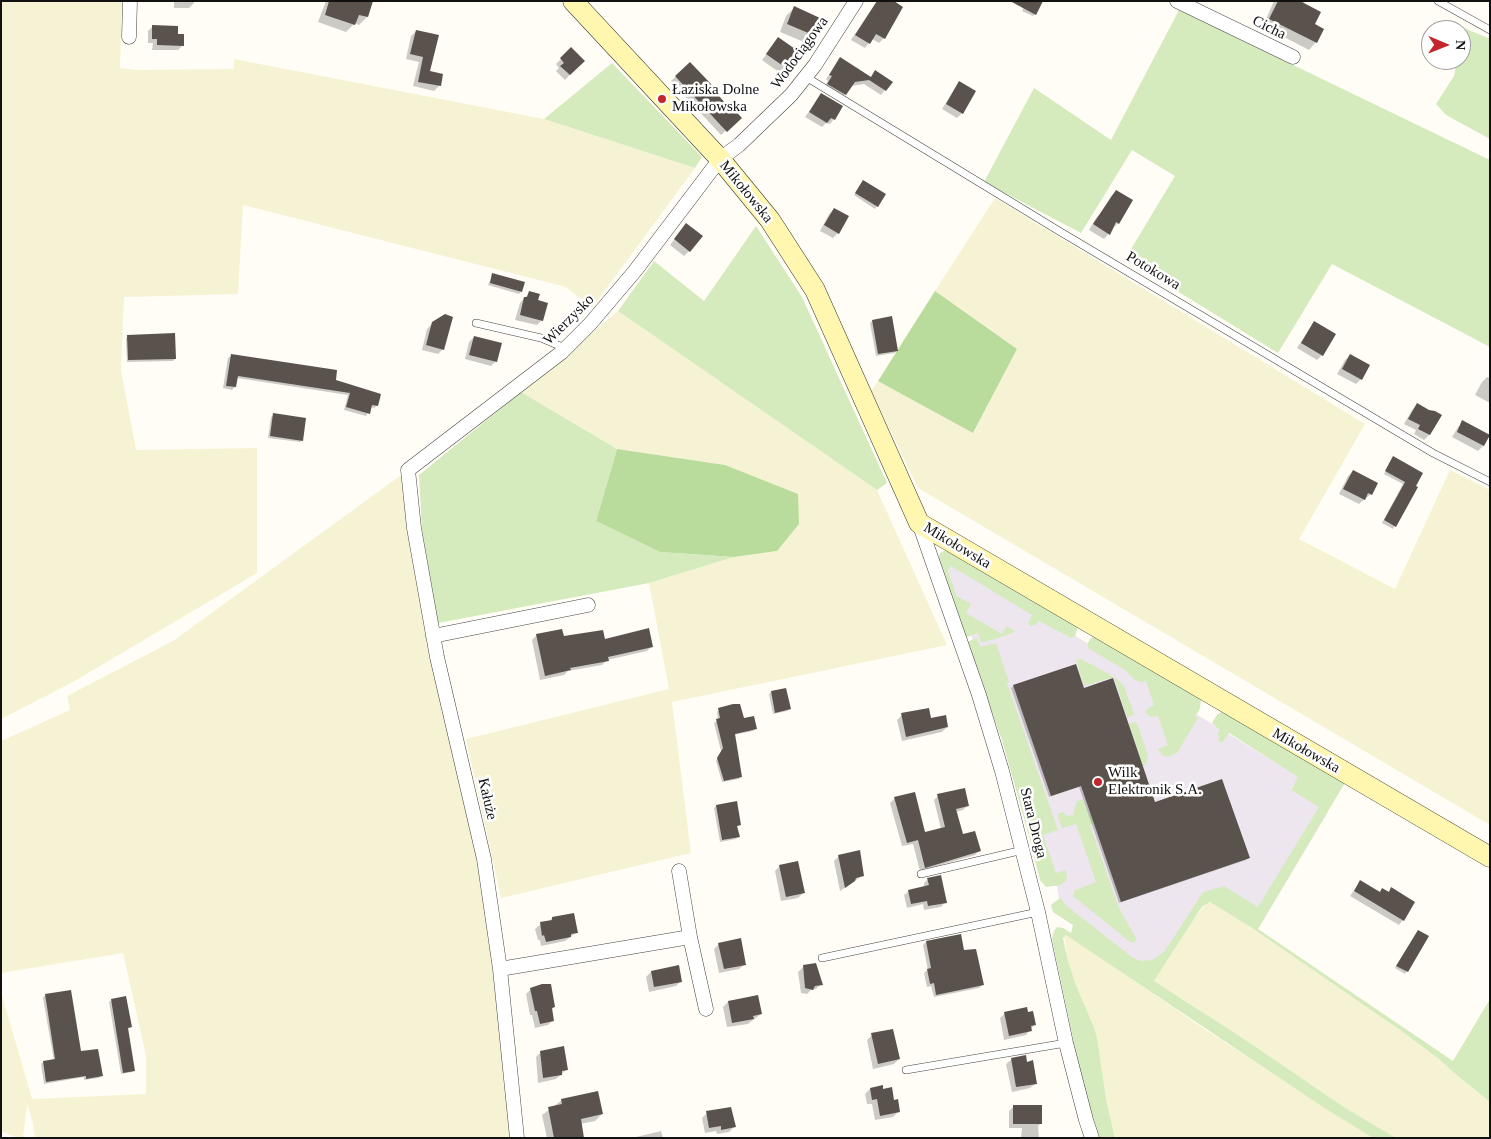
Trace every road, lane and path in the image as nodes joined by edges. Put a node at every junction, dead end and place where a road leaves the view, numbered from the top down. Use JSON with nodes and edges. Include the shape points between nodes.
{"nodes":[{"id":1,"x":130,"y":1,"type":"edge"},
{"id":2,"x":573,"y":1,"type":"edge"},
{"id":3,"x":856,"y":1,"type":"edge"},
{"id":4,"x":1177,"y":1,"type":"edge"},
{"id":5,"x":1438,"y":1,"type":"edge"},
{"id":6,"x":1490,"y":30,"type":"edge"},
{"id":7,"x":129,"y":37,"type":"dead end"},
{"id":8,"x":1293,"y":57,"type":"dead end"},
{"id":9,"x":806,"y":77,"type":"junction"},
{"id":10,"x":720,"y":159,"type":"junction"},
{"id":11,"x":476,"y":323,"type":"dead end"},
{"id":12,"x":562,"y":352,"type":"junction"},
{"id":13,"x":408,"y":470,"type":"joint"},
{"id":14,"x":1490,"y":482,"type":"edge"},
{"id":15,"x":919,"y":523,"type":"junction"},
{"id":16,"x":588,"y":605,"type":"dead end"},
{"id":17,"x":433,"y":636,"type":"junction"},
{"id":18,"x":1023,"y":850,"type":"junction"},
{"id":19,"x":1490,"y":857,"type":"edge"},
{"id":20,"x":678,"y":870,"type":"dead end"},
{"id":21,"x":921,"y":874,"type":"dead end"},
{"id":22,"x":1038,"y":912,"type":"junction"},
{"id":23,"x":690,"y":937,"type":"junction"},
{"id":24,"x":822,"y":958,"type":"dead end"},
{"id":25,"x":500,"y":969,"type":"junction"},
{"id":26,"x":706,"y":1009,"type":"dead end"},
{"id":27,"x":1066,"y":1043,"type":"junction"},
{"id":28,"x":906,"y":1070,"type":"dead end"},
{"id":29,"x":517,"y":1138,"type":"edge"},
{"id":30,"x":1092,"y":1138,"type":"edge"}],
"edges":[{"from":1,"to":7,"type":"street"},
{"from":2,"to":10,"type":"street","name":"Mikołowska"},
{"from":3,"to":9,"type":"street","name":"Wodociągowa"},
{"from":4,"to":8,"type":"street","name":"Cicha"},
{"from":5,"to":6,"type":"lane"},
{"from":9,"to":10,"type":"street","name":"Wodociągowa","via":[[739,145]]},
{"from":9,"to":14,"type":"lane","name":"Potokowa","via":[[1425,448]]},
{"from":10,"to":12,"type":"street","name":"Wierzysko","via":[[635,271]]},
{"from":10,"to":15,"type":"street","name":"Mikołowska","via":[[770,220],[815,290]]},
{"from":11,"to":12,"type":"lane","via":[[541,338],[560,346]]},
{"from":12,"to":13,"type":"street","name":"Wierzysko"},
{"from":13,"to":17,"type":"street","name":"Kałuże","via":[[414,528]]},
{"from":15,"to":18,"type":"street","name":"Stara Droga","via":[[979,695]]},
{"from":15,"to":19,"type":"street","name":"Mikołowska"},
{"from":16,"to":17,"type":"street"},
{"from":17,"to":25,"type":"street","name":"Kałuże","via":[[484,859]]},
{"from":18,"to":21,"type":"lane"},
{"from":18,"to":22,"type":"street","name":"Stara Droga"},
{"from":20,"to":23,"type":"street"},
{"from":22,"to":24,"type":"lane"},
{"from":22,"to":27,"type":"street","name":"Stara Droga"},
{"from":23,"to":25,"type":"street"},
{"from":23,"to":26,"type":"street"},
{"from":25,"to":29,"type":"street","name":"Kałuże"},
{"from":27,"to":28,"type":"lane"},
{"from":27,"to":30,"type":"street","name":"Stara Droga"}]}
